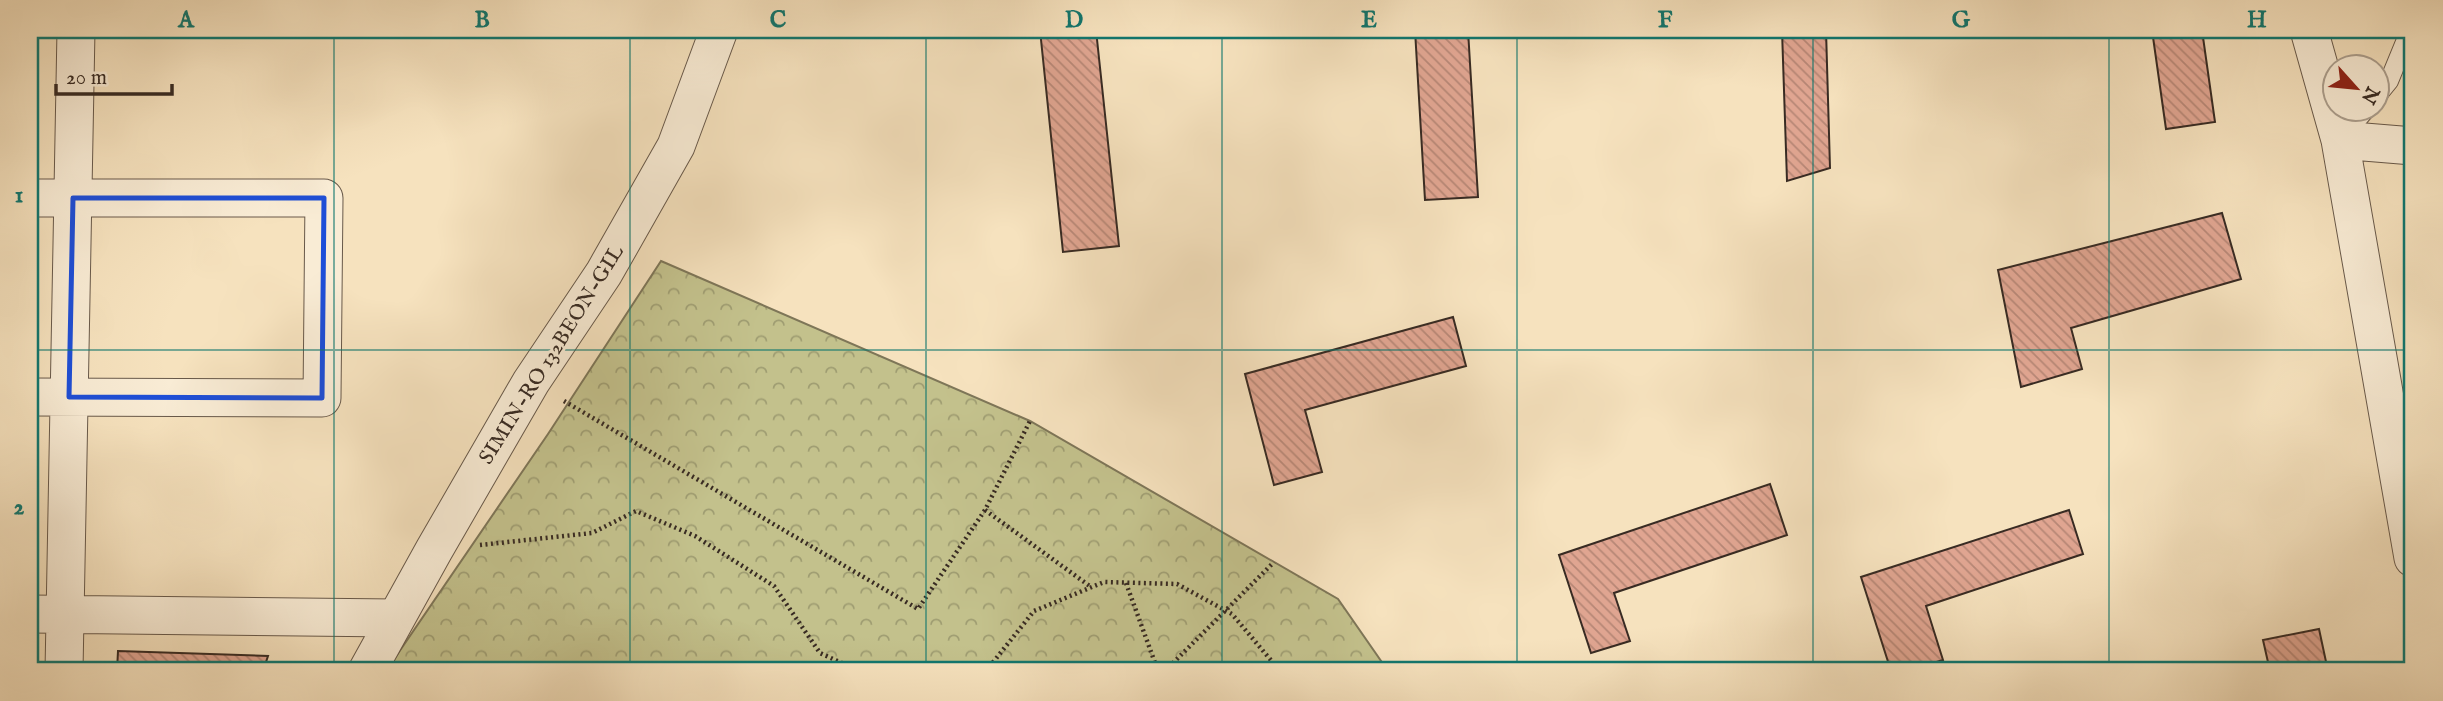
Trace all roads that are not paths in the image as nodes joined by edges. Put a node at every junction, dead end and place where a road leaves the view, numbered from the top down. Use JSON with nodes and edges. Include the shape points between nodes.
{"nodes":[{"id":1,"x":76,"y":30,"type":"edge"},
{"id":2,"x":719,"y":30,"type":"edge"},
{"id":3,"x":2309,"y":30,"type":"edge"},
{"id":4,"x":2410,"y":30,"type":"edge"},
{"id":5,"x":2390,"y":79,"type":"edge"},
{"id":6,"x":2355,"y":122,"type":"edge"},
{"id":7,"x":2340,"y":140,"type":"junction"},
{"id":8,"x":2413,"y":146,"type":"edge"},
{"id":9,"x":30,"y":198,"type":"edge"},
{"id":10,"x":73,"y":198,"type":"junction"},
{"id":11,"x":30,"y":397,"type":"edge"},
{"id":12,"x":69,"y":397,"type":"junction"},
{"id":13,"x":2413,"y":558,"type":"edge"},
{"id":14,"x":47,"y":614,"type":"edge"},
{"id":15,"x":395,"y":618,"type":"junction"},
{"id":16,"x":64,"y":671,"type":"edge"},
{"id":17,"x":367,"y":671,"type":"edge"}],
"edges":[{"from":1,"to":10,"type":"street"},
{"from":2,"to":15,"type":"street","name":"SIMIN-RO 132BEON-GIL","via":[[676,146],[604,273],[531,382]]},
{"from":3,"to":7,"type":"street"},
{"from":4,"to":5,"type":"lane"},
{"from":6,"to":7,"type":"lane"},
{"from":7,"to":8,"type":"street"},
{"from":7,"to":13,"type":"street"},
{"from":9,"to":10,"type":"street"},
{"from":10,"to":12,"type":"street"},
{"from":10,"to":12,"type":"street","via":[[324,198],[322,398]]},
{"from":11,"to":12,"type":"street"},
{"from":12,"to":14,"type":"street"},
{"from":14,"to":15,"type":"street"},
{"from":14,"to":16,"type":"street"},
{"from":15,"to":17,"type":"street","name":"SIMIN-RO 132BEON-GIL"}]}
